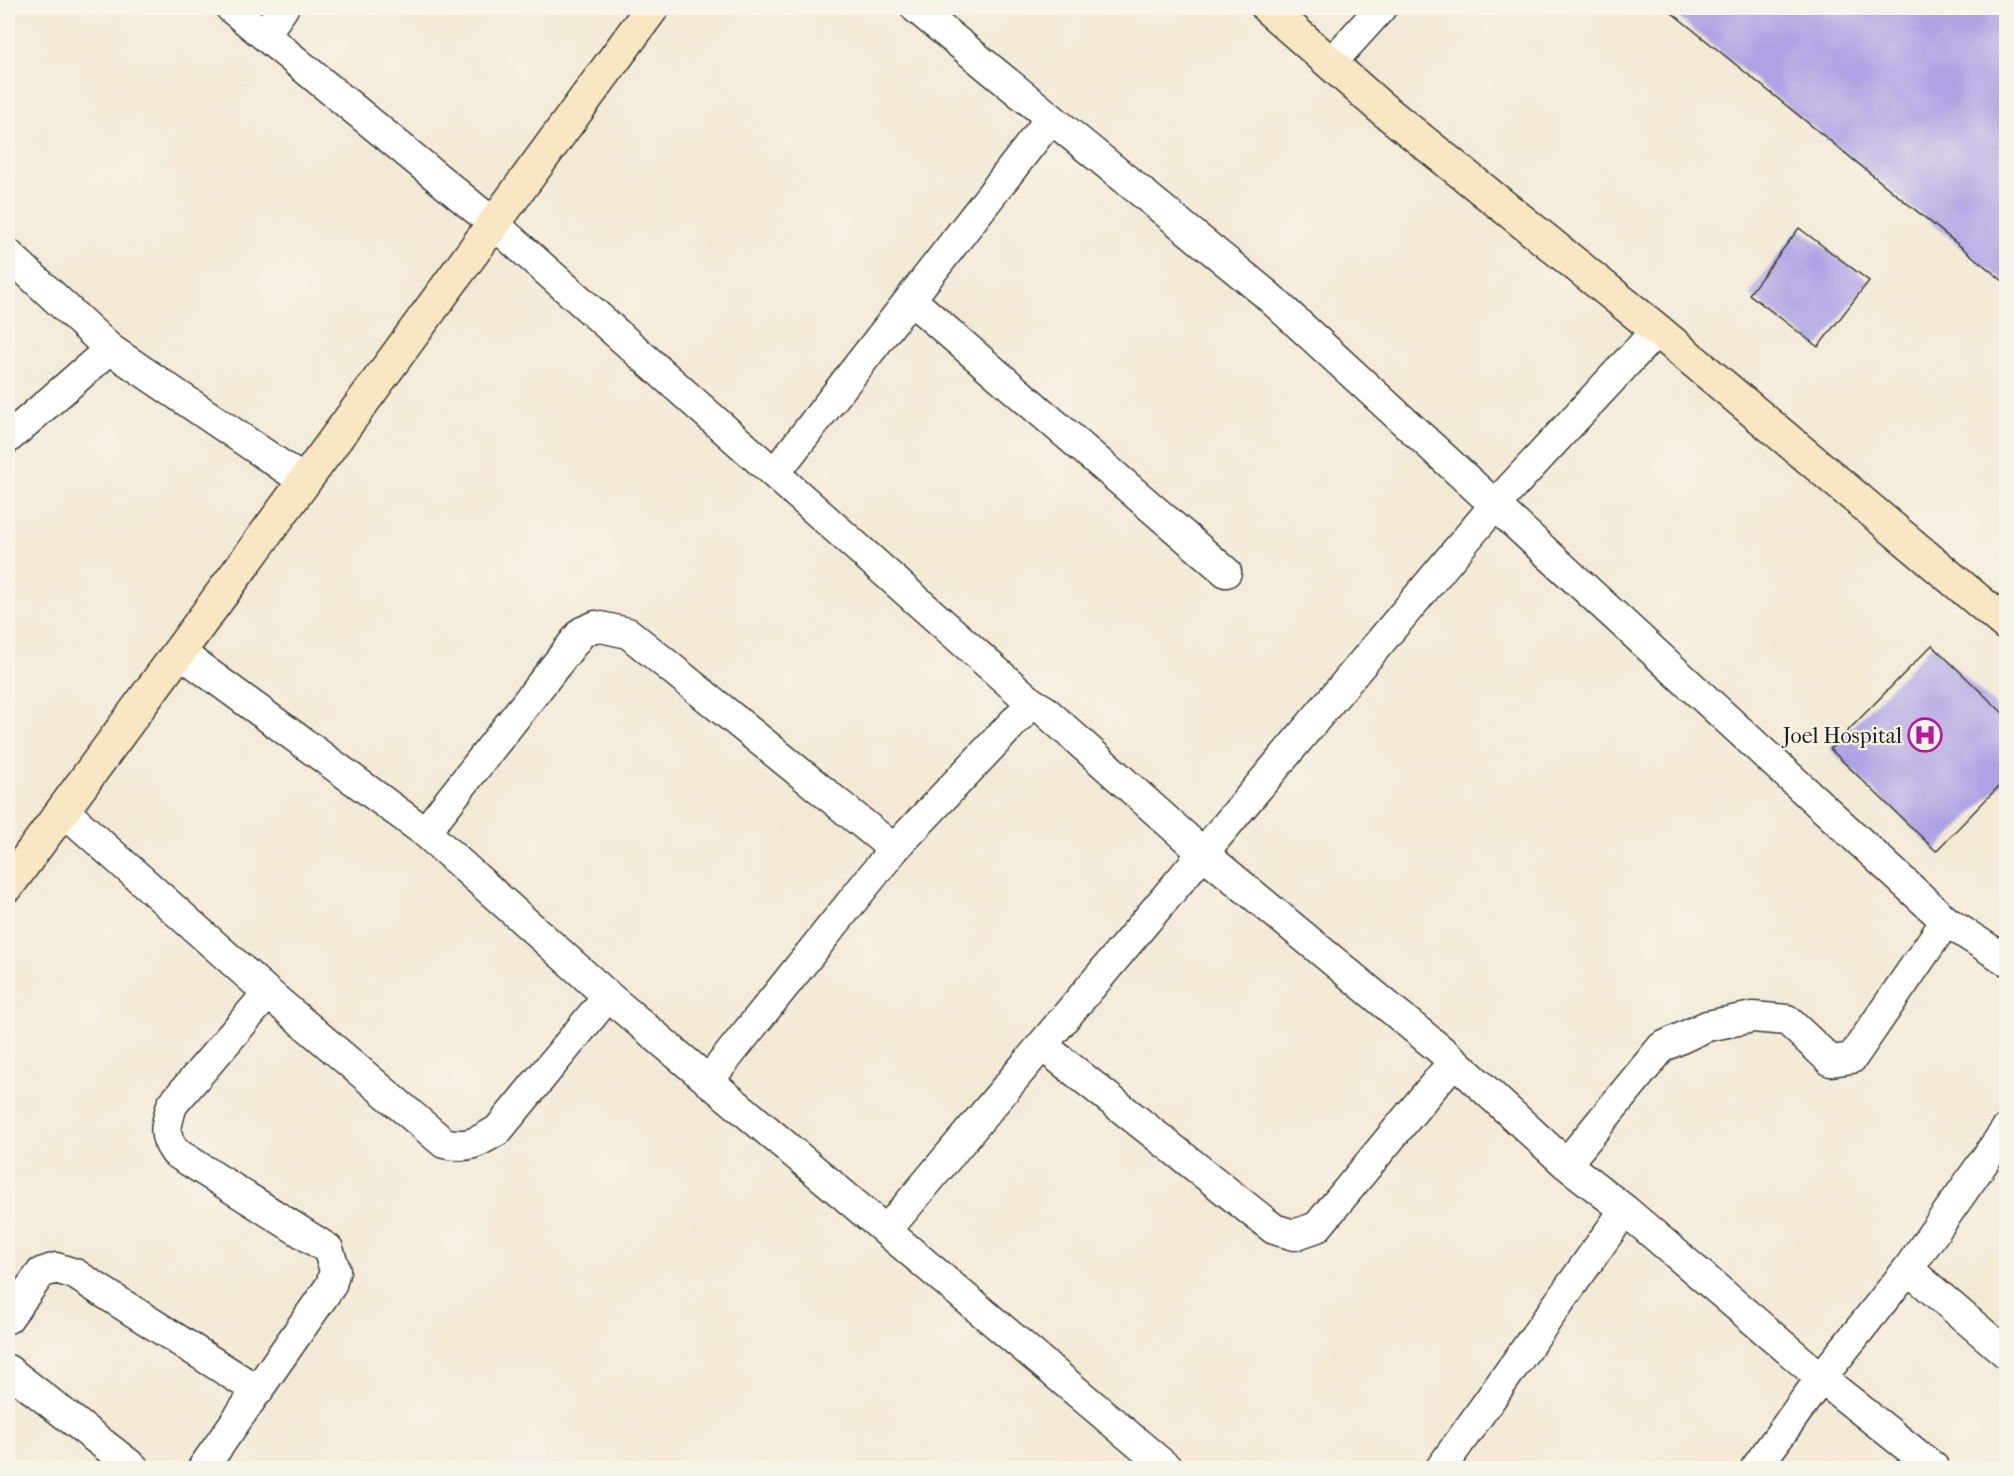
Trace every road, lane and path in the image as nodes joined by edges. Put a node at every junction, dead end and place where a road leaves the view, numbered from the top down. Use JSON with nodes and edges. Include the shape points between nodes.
{"nodes":[{"id":1,"x":231,"y":8,"type":"edge"},
{"id":2,"x":283,"y":8,"type":"edge"},
{"id":3,"x":652,"y":8,"type":"edge"},
{"id":4,"x":916,"y":8,"type":"edge"},
{"id":5,"x":1268,"y":8,"type":"edge"},
{"id":6,"x":1381,"y":8,"type":"edge"},
{"id":7,"x":264,"y":35,"type":"junction"},
{"id":8,"x":1332,"y":63,"type":"junction"},
{"id":9,"x":1051,"y":118,"type":"junction"},
{"id":10,"x":494,"y":224,"type":"junction"},
{"id":11,"x":8,"y":254,"type":"edge"},
{"id":12,"x":910,"y":299,"type":"junction"},
{"id":13,"x":1657,"y":330,"type":"junction"},
{"id":14,"x":110,"y":349,"type":"junction"},
{"id":15,"x":8,"y":438,"type":"edge"},
{"id":16,"x":774,"y":473,"type":"junction"},
{"id":17,"x":304,"y":481,"type":"junction"},
{"id":18,"x":1495,"y":505,"type":"junction"},
{"id":19,"x":1226,"y":572,"type":"dead end"},
{"id":20,"x":2007,"y":624,"type":"edge"},
{"id":21,"x":179,"y":652,"type":"junction"},
{"id":22,"x":1032,"y":703,"type":"junction"},
{"id":23,"x":63,"y":810,"type":"junction"},
{"id":24,"x":424,"y":832,"type":"junction"},
{"id":25,"x":894,"y":849,"type":"junction"},
{"id":26,"x":1204,"y":854,"type":"junction"},
{"id":27,"x":8,"y":885,"type":"edge"},
{"id":28,"x":1946,"y":921,"type":"junction"},
{"id":29,"x":2007,"y":960,"type":"edge"},
{"id":30,"x":268,"y":993,"type":"junction"},
{"id":31,"x":608,"y":996,"type":"junction"},
{"id":32,"x":1043,"y":1046,"type":"junction"},
{"id":33,"x":1454,"y":1061,"type":"junction"},
{"id":34,"x":708,"y":1081,"type":"junction"},
{"id":35,"x":2007,"y":1130,"type":"edge"},
{"id":36,"x":1566,"y":1164,"type":"junction"},
{"id":37,"x":1625,"y":1210,"type":"junction"},
{"id":38,"x":886,"y":1231,"type":"junction"},
{"id":39,"x":1908,"y":1269,"type":"junction"},
{"id":40,"x":8,"y":1318,"type":"edge"},
{"id":41,"x":2007,"y":1353,"type":"edge"},
{"id":42,"x":8,"y":1370,"type":"edge"},
{"id":43,"x":1821,"y":1378,"type":"junction"},
{"id":44,"x":258,"y":1391,"type":"junction"},
{"id":45,"x":134,"y":1468,"type":"edge"},
{"id":46,"x":203,"y":1468,"type":"edge"},
{"id":47,"x":1167,"y":1468,"type":"edge"},
{"id":48,"x":1441,"y":1468,"type":"edge"},
{"id":49,"x":1756,"y":1468,"type":"edge"},
{"id":50,"x":1934,"y":1468,"type":"edge"}],
"edges":[{"from":1,"to":7,"type":"street"},
{"from":2,"to":7,"type":"street"},
{"from":3,"to":10,"type":"street"},
{"from":4,"to":9,"type":"street"},
{"from":5,"to":8,"type":"street"},
{"from":6,"to":8,"type":"street"},
{"from":7,"to":10,"type":"street"},
{"from":8,"to":13,"type":"street","via":[[1379,106]]},
{"from":9,"to":12,"type":"street"},
{"from":9,"to":18,"type":"street","via":[[1266,294]]},
{"from":10,"to":16,"type":"street"},
{"from":10,"to":17,"type":"street"},
{"from":11,"to":14,"type":"street"},
{"from":12,"to":16,"type":"street"},
{"from":12,"to":19,"type":"street"},
{"from":13,"to":18,"type":"street"},
{"from":13,"to":20,"type":"street"},
{"from":14,"to":15,"type":"street"},
{"from":14,"to":17,"type":"street"},
{"from":16,"to":22,"type":"street"},
{"from":17,"to":21,"type":"street"},
{"from":18,"to":26,"type":"street"},
{"from":18,"to":28,"type":"street"},
{"from":21,"to":23,"type":"street"},
{"from":21,"to":24,"type":"street"},
{"from":22,"to":25,"type":"street"},
{"from":22,"to":26,"type":"street"},
{"from":23,"to":27,"type":"street"},
{"from":23,"to":30,"type":"street"},
{"from":24,"to":25,"type":"street","via":[[582,632],[597,626],[628,633]]},
{"from":24,"to":31,"type":"street"},
{"from":25,"to":34,"type":"street"},
{"from":26,"to":32,"type":"street"},
{"from":26,"to":33,"type":"street"},
{"from":28,"to":29,"type":"street"},
{"from":28,"to":36,"type":"street","via":[[1852,1058],[1831,1061],[1787,1020],[1753,1017],[1707,1026],[1662,1047]]},
{"from":30,"to":31,"type":"street","via":[[444,1143],[459,1146],[498,1130]]},
{"from":30,"to":44,"type":"street","via":[[172,1106],[167,1131],[167,1140],[175,1152],[328,1249],[335,1269],[332,1285]]},
{"from":31,"to":34,"type":"street"},
{"from":32,"to":33,"type":"street","via":[[1274,1229],[1294,1235],[1317,1227]]},
{"from":32,"to":38,"type":"street"},
{"from":33,"to":36,"type":"street"},
{"from":34,"to":38,"type":"street"},
{"from":35,"to":39,"type":"street"},
{"from":36,"to":37,"type":"street"},
{"from":37,"to":43,"type":"street"},
{"from":37,"to":48,"type":"street"},
{"from":38,"to":47,"type":"street"},
{"from":39,"to":41,"type":"street"},
{"from":39,"to":43,"type":"street"},
{"from":40,"to":44,"type":"street","via":[[41,1273],[56,1268],[75,1274]]},
{"from":42,"to":45,"type":"street"},
{"from":43,"to":49,"type":"street"},
{"from":43,"to":50,"type":"street"},
{"from":44,"to":46,"type":"street"}]}
